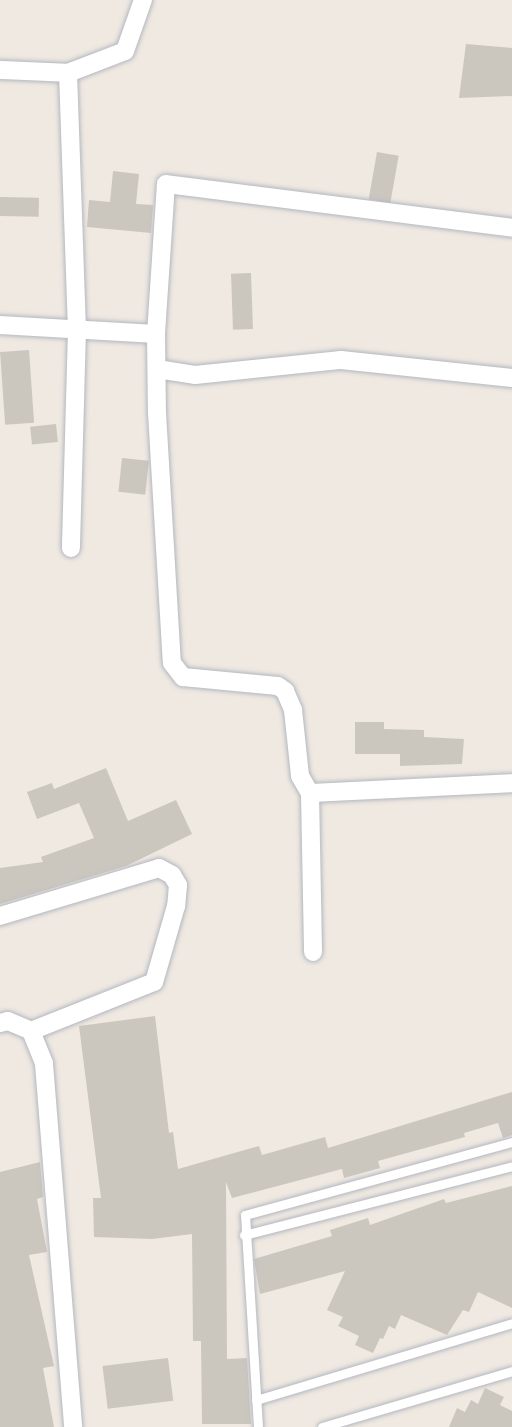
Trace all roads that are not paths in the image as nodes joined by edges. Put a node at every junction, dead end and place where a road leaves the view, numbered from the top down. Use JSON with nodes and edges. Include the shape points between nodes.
{"nodes":[{"id":1,"x":142,"y":0,"type":"edge"},
{"id":2,"x":0,"y":70,"type":"edge"},
{"id":3,"x":68,"y":73,"type":"junction"},
{"id":4,"x":512,"y":228,"type":"edge"},
{"id":5,"x":0,"y":325,"type":"edge"},
{"id":6,"x":77,"y":330,"type":"junction"},
{"id":7,"x":156,"y":334,"type":"junction"},
{"id":8,"x":157,"y":369,"type":"junction"},
{"id":9,"x":512,"y":378,"type":"edge"},
{"id":10,"x":71,"y":549,"type":"dead end"},
{"id":11,"x":512,"y":783,"type":"edge"},
{"id":12,"x":310,"y":793,"type":"junction"},
{"id":13,"x":0,"y":916,"type":"edge"},
{"id":14,"x":313,"y":952,"type":"dead end"},
{"id":15,"x":0,"y":1023,"type":"edge"},
{"id":16,"x":31,"y":1031,"type":"junction"},
{"id":17,"x":512,"y":1142,"type":"edge"},
{"id":18,"x":512,"y":1166,"type":"edge"},
{"id":19,"x":244,"y":1234,"type":"junction"},
{"id":20,"x":512,"y":1323,"type":"edge"},
{"id":21,"x":512,"y":1371,"type":"edge"},
{"id":22,"x":256,"y":1400,"type":"junction"},
{"id":23,"x":74,"y":1427,"type":"edge"},
{"id":24,"x":258,"y":1427,"type":"edge"},
{"id":25,"x":322,"y":1427,"type":"edge"}],
"edges":[{"from":1,"to":3,"type":"street","via":[[125,51]]},
{"from":2,"to":3,"type":"street"},
{"from":3,"to":6,"type":"street"},
{"from":4,"to":7,"type":"street","via":[[166,184]]},
{"from":5,"to":6,"type":"street"},
{"from":6,"to":7,"type":"street"},
{"from":6,"to":10,"type":"street"},
{"from":7,"to":8,"type":"street"},
{"from":8,"to":9,"type":"street","via":[[195,375],[341,360]]},
{"from":8,"to":12,"type":"street","via":[[172,663],[183,677],[278,686],[285,691],[293,710],[300,776]]},
{"from":11,"to":12,"type":"street"},
{"from":12,"to":14,"type":"street"},
{"from":13,"to":16,"type":"street","via":[[159,868],[172,875],[178,885],[176,906],[154,982]]},
{"from":15,"to":16,"type":"street","via":[[8,1021]]},
{"from":16,"to":23,"type":"street","via":[[44,1064]]},
{"from":17,"to":19,"type":"lane","via":[[250,1213],[243,1219]]},
{"from":18,"to":19,"type":"lane"},
{"from":19,"to":22,"type":"lane"},
{"from":20,"to":22,"type":"lane"},
{"from":21,"to":25,"type":"lane"},
{"from":22,"to":24,"type":"lane"}]}
